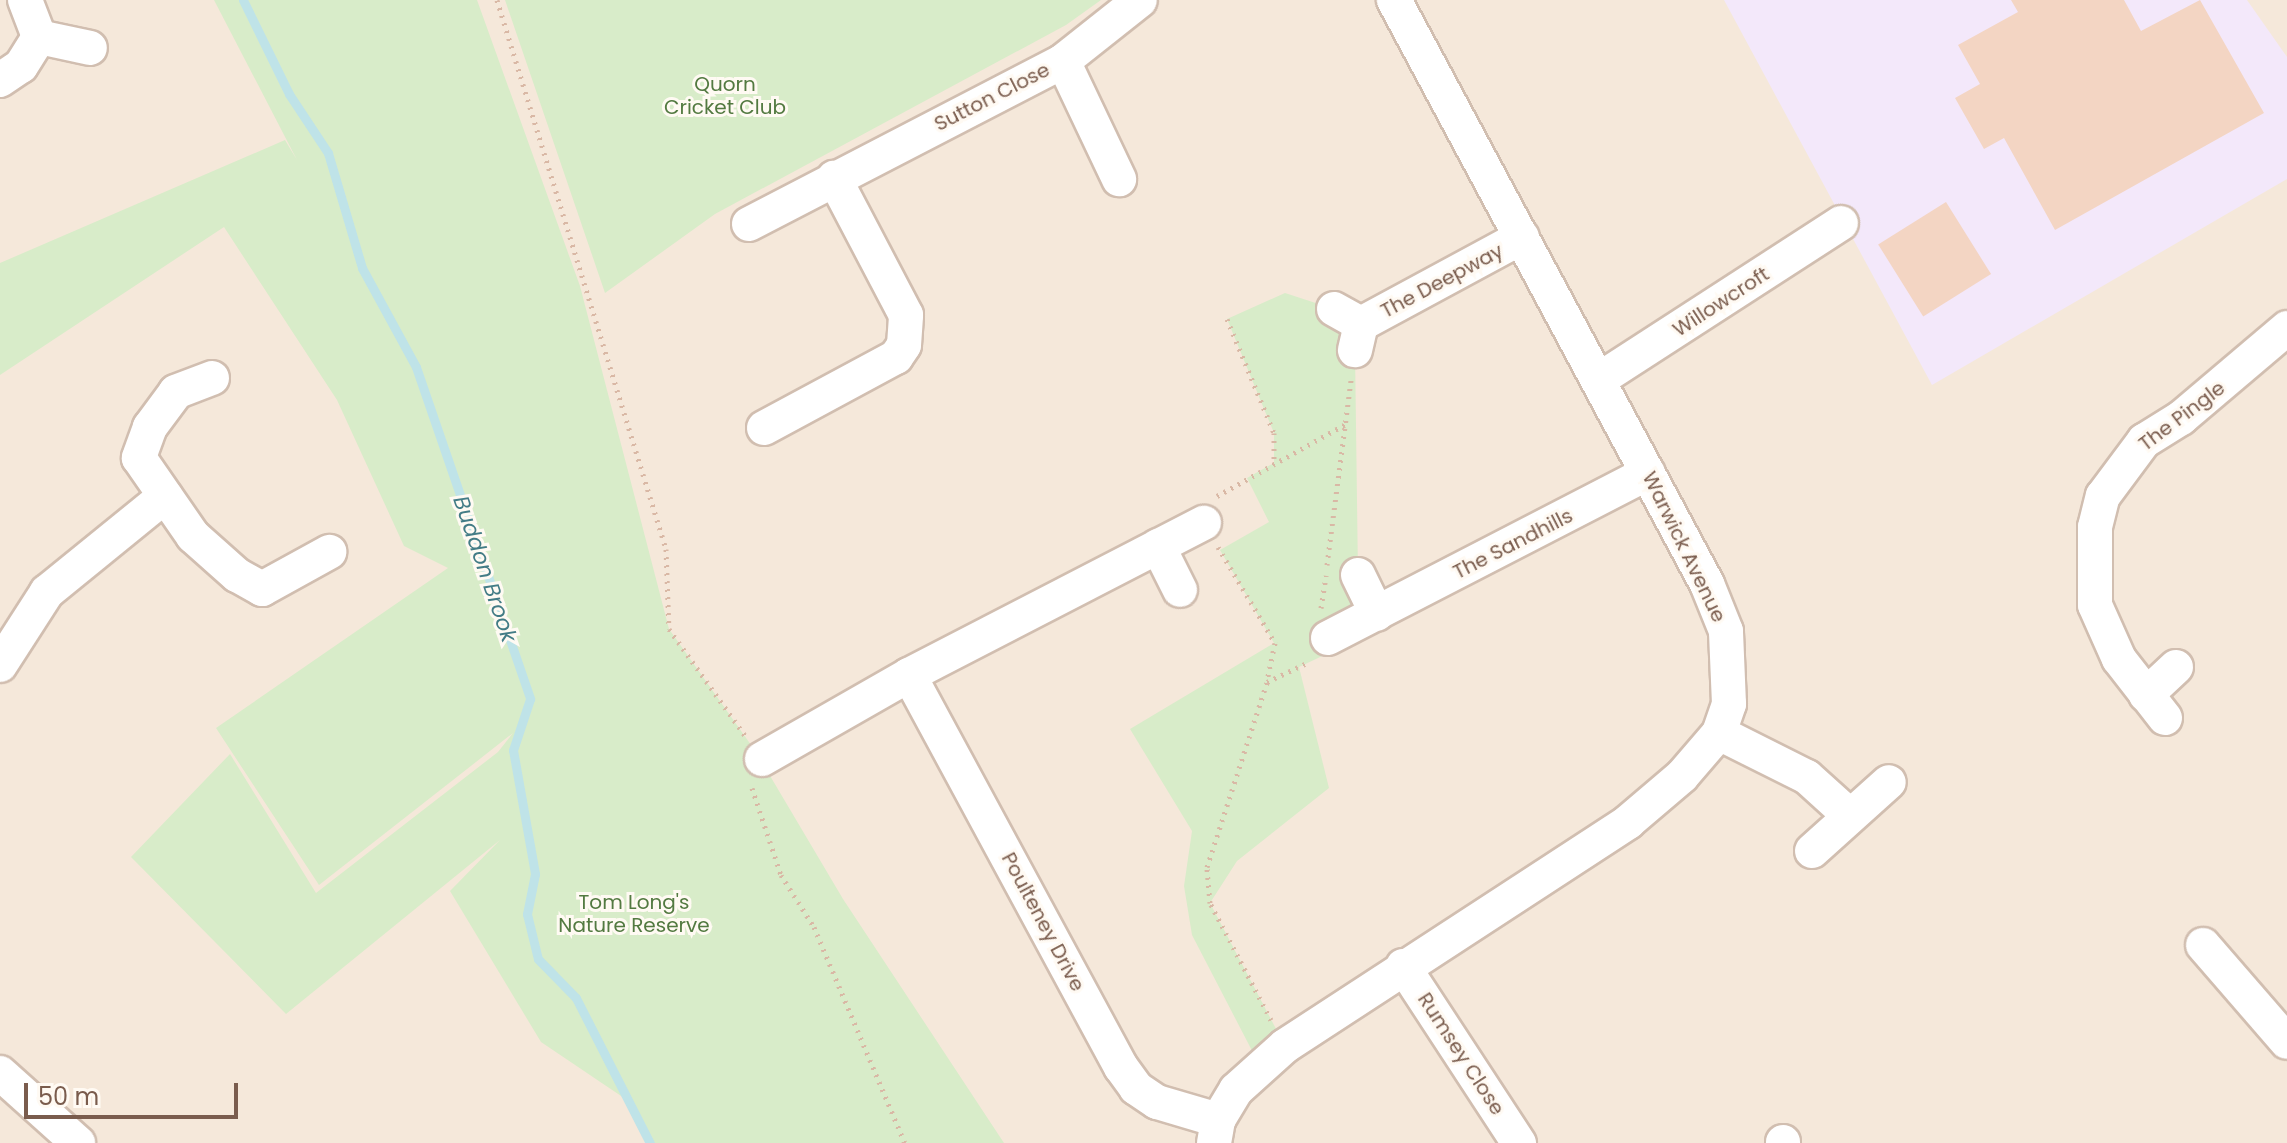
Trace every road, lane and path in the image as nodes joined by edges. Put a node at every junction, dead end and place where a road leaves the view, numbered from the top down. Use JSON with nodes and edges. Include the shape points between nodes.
{"nodes":[{"id":1,"x":25,"y":0,"type":"edge"},
{"id":2,"x":497,"y":0,"type":"edge"},
{"id":3,"x":1140,"y":0,"type":"edge"},
{"id":4,"x":1394,"y":0,"type":"edge"},
{"id":5,"x":39,"y":37,"type":"junction"},
{"id":6,"x":90,"y":48,"type":"dead end"},
{"id":7,"x":1063,"y":61,"type":"junction"},
{"id":8,"x":0,"y":80,"type":"edge"},
{"id":9,"x":834,"y":178,"type":"junction"},
{"id":10,"x":1119,"y":179,"type":"dead end"},
{"id":11,"x":1841,"y":223,"type":"dead end"},
{"id":12,"x":749,"y":224,"type":"dead end"},
{"id":13,"x":1522,"y":237,"type":"junction"},
{"id":14,"x":1227,"y":319,"type":"dead end"},
{"id":15,"x":1350,"y":328,"type":"joint"},
{"id":16,"x":2287,"y":328,"type":"edge"},
{"id":17,"x":212,"y":378,"type":"dead end"},
{"id":18,"x":1600,"y":379,"type":"junction"},
{"id":19,"x":1346,"y":424,"type":"junction"},
{"id":20,"x":764,"y":428,"type":"dead end"},
{"id":21,"x":1274,"y":463,"type":"junction"},
{"id":22,"x":1648,"y":473,"type":"junction"},
{"id":23,"x":165,"y":496,"type":"junction"},
{"id":24,"x":1204,"y":523,"type":"junction"},
{"id":25,"x":1158,"y":546,"type":"junction"},
{"id":26,"x":329,"y":552,"type":"dead end"},
{"id":27,"x":1358,"y":575,"type":"dead end"},
{"id":28,"x":1180,"y":590,"type":"dead end"},
{"id":29,"x":1377,"y":614,"type":"junction"},
{"id":30,"x":1328,"y":638,"type":"junction"},
{"id":31,"x":0,"y":665,"type":"edge"},
{"id":32,"x":2176,"y":667,"type":"dead end"},
{"id":33,"x":909,"y":675,"type":"junction"},
{"id":34,"x":1267,"y":682,"type":"junction"},
{"id":35,"x":1719,"y":733,"type":"junction"},
{"id":36,"x":762,"y":759,"type":"junction"},
{"id":37,"x":1889,"y":782,"type":"dead end"},
{"id":38,"x":1848,"y":814,"type":"junction"},
{"id":39,"x":1812,"y":851,"type":"dead end"},
{"id":40,"x":2203,"y":945,"type":"dead end"},
{"id":41,"x":1403,"y":966,"type":"junction"},
{"id":42,"x":2287,"y":1042,"type":"edge"},
{"id":43,"x":1285,"y":1046,"type":"junction"},
{"id":44,"x":0,"y":1073,"type":"edge"},
{"id":45,"x":1216,"y":1132,"type":"edge"},
{"id":46,"x":78,"y":1143,"type":"edge"},
{"id":47,"x":905,"y":1143,"type":"edge"},
{"id":48,"x":1519,"y":1143,"type":"edge"}],
"edges":[{"from":1,"to":5,"type":"street"},
{"from":2,"to":36,"type":"path","via":[[666,549],[669,629]]},
{"from":3,"to":7,"type":"street","name":"Sutton Close"},
{"from":4,"to":13,"type":"street","name":"Warwick Avenue"},
{"from":5,"to":6,"type":"street"},
{"from":5,"to":8,"type":"street","via":[[21,66]]},
{"from":7,"to":9,"type":"street","name":"Sutton Close"},
{"from":7,"to":10,"type":"street"},
{"from":9,"to":12,"type":"street","name":"Sutton Close"},
{"from":9,"to":20,"type":"street","via":[[906,315],[904,345],[896,357]]},
{"from":11,"to":18,"type":"street","name":"Willowcroft"},
{"from":13,"to":15,"type":"street","name":"The Deepway"},
{"from":13,"to":18,"type":"street","name":"Warwick Avenue"},
{"from":14,"to":21,"type":"path","via":[[1274,433]]},
{"from":15,"to":19,"type":"path"},
{"from":16,"to":32,"type":"street","name":"The Pingle","via":[[2215,391],[2144,441],[2103,496],[2095,527],[2095,605],[2102,631],[2156,707]]},
{"from":17,"to":23,"type":"street","via":[[176,392],[150,427],[139,458]]},
{"from":18,"to":22,"type":"street","name":"Warwick Avenue"},
{"from":19,"to":21,"type":"path"},
{"from":19,"to":30,"type":"path","via":[[1319,619]]},
{"from":21,"to":24,"type":"path","via":[[1218,494]]},
{"from":22,"to":29,"type":"street","name":"The Sandhills"},
{"from":22,"to":35,"type":"street","name":"Warwick Avenue","via":[[1726,631],[1730,682]]},
{"from":23,"to":26,"type":"street","via":[[193,536],[237,575],[262,589]]},
{"from":23,"to":31,"type":"street","via":[[47,592]]},
{"from":24,"to":25,"type":"street"},
{"from":24,"to":34,"type":"path","via":[[1275,643]]},
{"from":25,"to":28,"type":"street"},
{"from":25,"to":33,"type":"street"},
{"from":27,"to":29,"type":"street"},
{"from":29,"to":30,"type":"street","name":"The Sandhills"},
{"from":30,"to":34,"type":"path","via":[[1335,650]]},
{"from":33,"to":36,"type":"street"},
{"from":33,"to":45,"type":"street","name":"Poulteney Drive","via":[[1121,1067],[1136,1088]]},
{"from":34,"to":43,"type":"path","via":[[1207,867],[1206,885],[1210,903]]},
{"from":35,"to":38,"type":"street","via":[[1807,777]]},
{"from":35,"to":41,"type":"street","name":"Warwick Avenue","via":[[1682,776],[1628,822]]},
{"from":36,"to":47,"type":"path","via":[[750,794],[764,832],[781,875],[814,927]]},
{"from":37,"to":38,"type":"street"},
{"from":38,"to":39,"type":"street"},
{"from":40,"to":42,"type":"street"},
{"from":41,"to":43,"type":"street","name":"Warwick Avenue"},
{"from":41,"to":48,"type":"street","name":"Rumsey Close"},
{"from":43,"to":45,"type":"street","name":"Warwick Avenue","via":[[1236,1090]]},
{"from":44,"to":46,"type":"street"}]}
